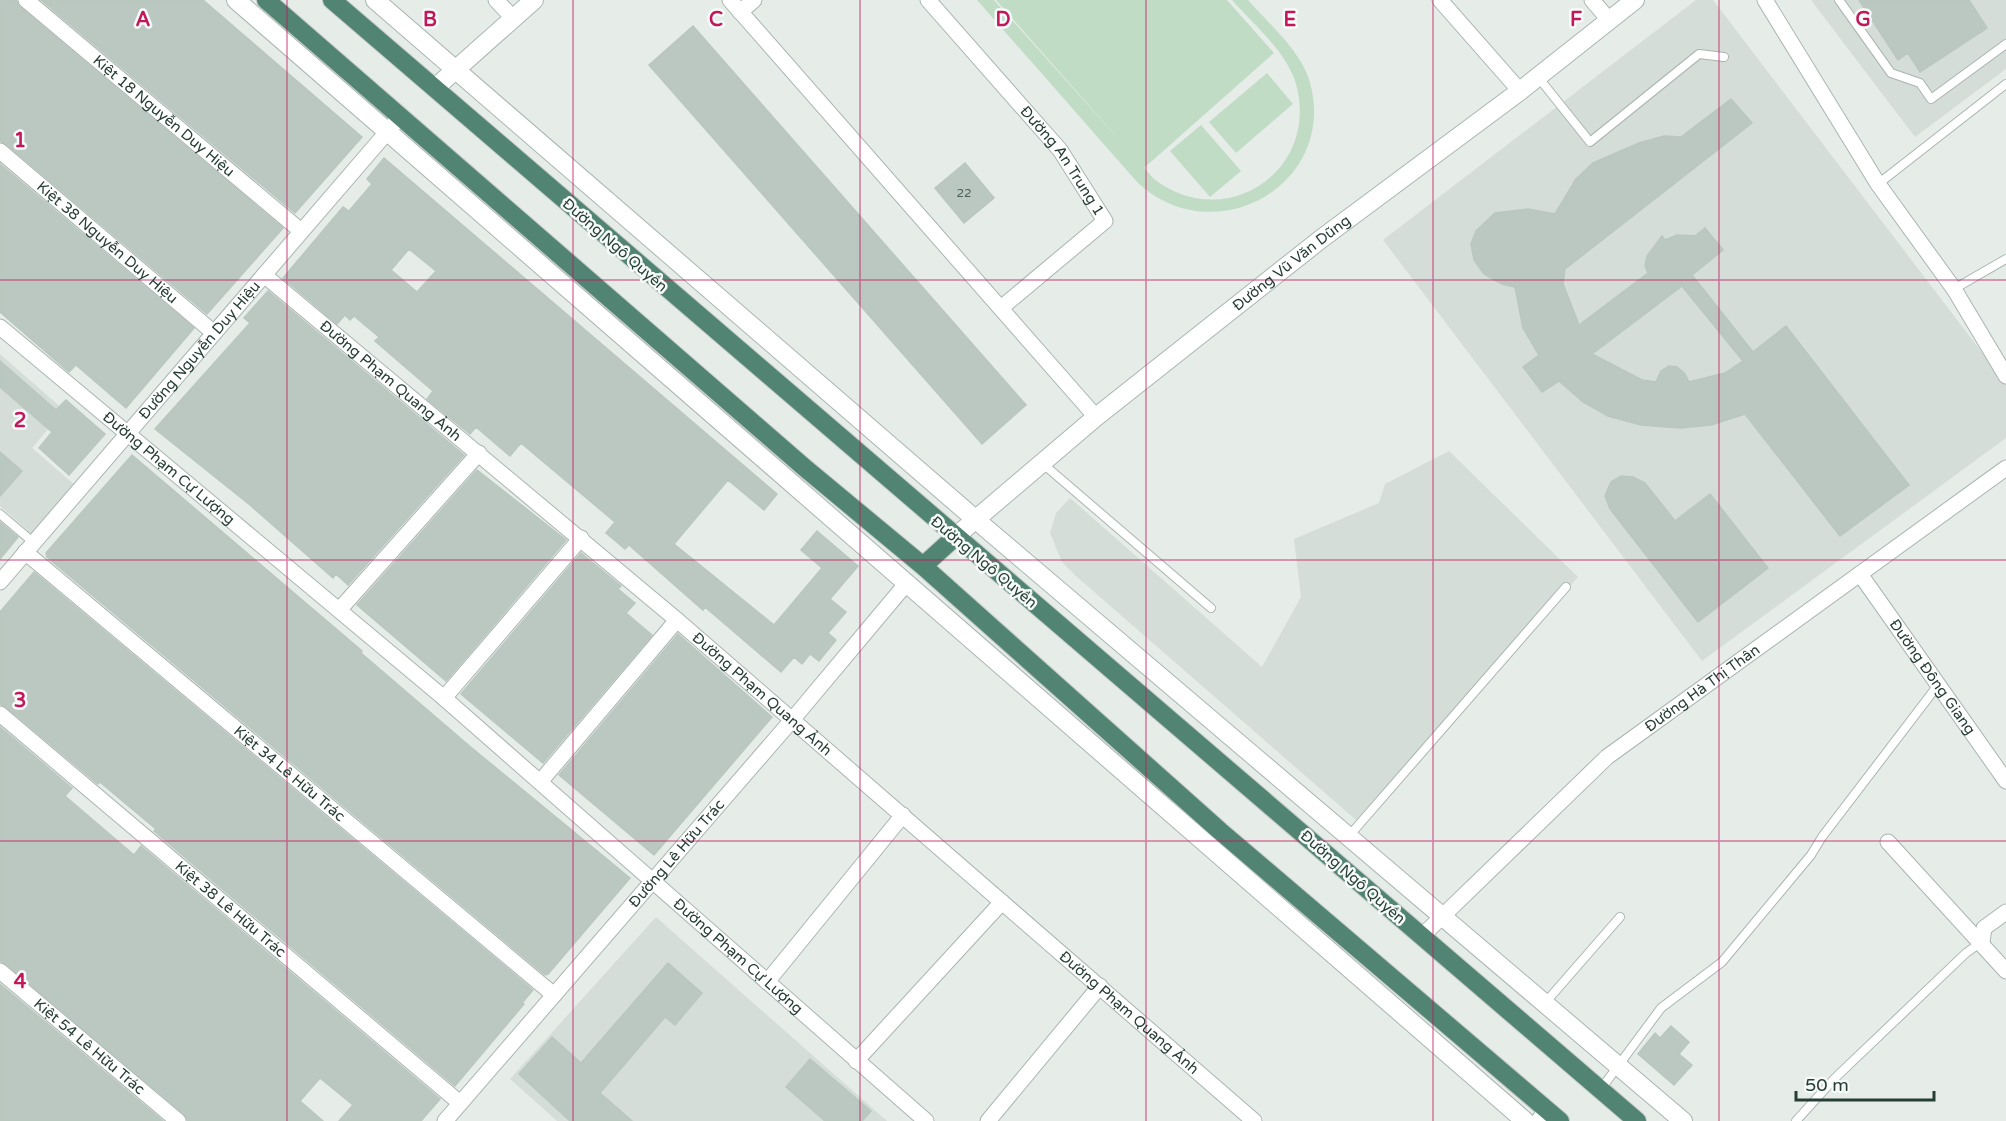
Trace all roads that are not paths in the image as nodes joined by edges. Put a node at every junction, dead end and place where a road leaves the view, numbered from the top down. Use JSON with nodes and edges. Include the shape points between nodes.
{"nodes":[{"id":1,"x":26,"y":0,"type":"edge"},
{"id":2,"x":236,"y":0,"type":"edge"},
{"id":3,"x":266,"y":0,"type":"edge"},
{"id":4,"x":332,"y":0,"type":"edge"},
{"id":5,"x":375,"y":0,"type":"edge"},
{"id":6,"x":496,"y":0,"type":"edge"},
{"id":7,"x":534,"y":0,"type":"edge"},
{"id":8,"x":754,"y":0,"type":"edge"},
{"id":9,"x":928,"y":0,"type":"edge"},
{"id":10,"x":1440,"y":0,"type":"edge"},
{"id":11,"x":1592,"y":0,"type":"edge"},
{"id":12,"x":1635,"y":0,"type":"edge"},
{"id":13,"x":1765,"y":0,"type":"edge"},
{"id":14,"x":1839,"y":0,"type":"edge"},
{"id":15,"x":735,"y":6,"type":"edge"},
{"id":16,"x":513,"y":18,"type":"junction"},
{"id":17,"x":1610,"y":21,"type":"junction"},
{"id":18,"x":2006,"y":44,"type":"edge"},
{"id":19,"x":1724,"y":57,"type":"dead end"},
{"id":20,"x":456,"y":69,"type":"junction"},
{"id":21,"x":1538,"y":77,"type":"junction"},
{"id":22,"x":2006,"y":84,"type":"edge"},
{"id":23,"x":435,"y":88,"type":"junction"},
{"id":24,"x":1520,"y":91,"type":"junction"},
{"id":25,"x":400,"y":117,"type":"junction"},
{"id":26,"x":387,"y":133,"type":"junction"},
{"id":27,"x":0,"y":151,"type":"edge"},
{"id":28,"x":1878,"y":184,"type":"junction"},
{"id":29,"x":301,"y":231,"type":"junction"},
{"id":30,"x":2006,"y":259,"type":"edge"},
{"id":31,"x":264,"y":274,"type":"junction"},
{"id":32,"x":1954,"y":289,"type":"junction"},
{"id":33,"x":1001,"y":308,"type":"junction"},
{"id":34,"x":0,"y":327,"type":"edge"},
{"id":35,"x":214,"y":333,"type":"junction"},
{"id":36,"x":2006,"y":376,"type":"edge"},
{"id":37,"x":1096,"y":417,"type":"junction"},
{"id":38,"x":129,"y":435,"type":"junction"},
{"id":39,"x":479,"y":453,"type":"junction"},
{"id":40,"x":1042,"y":463,"type":"junction"},
{"id":41,"x":2006,"y":468,"type":"edge"},
{"id":42,"x":0,"y":514,"type":"edge"},
{"id":43,"x":975,"y":519,"type":"junction"},
{"id":44,"x":955,"y":537,"type":"junction"},
{"id":45,"x":582,"y":538,"type":"junction"},
{"id":46,"x":30,"y":548,"type":"junction"},
{"id":47,"x":923,"y":566,"type":"junction"},
{"id":48,"x":1860,"y":574,"type":"junction"},
{"id":49,"x":0,"y":582,"type":"edge"},
{"id":50,"x":906,"y":584,"type":"junction"},
{"id":51,"x":1566,"y":587,"type":"dead end"},
{"id":52,"x":1211,"y":608,"type":"dead end"},
{"id":53,"x":340,"y":609,"type":"junction"},
{"id":54,"x":677,"y":620,"type":"junction"},
{"id":55,"x":1938,"y":685,"type":"junction"},
{"id":56,"x":444,"y":698,"type":"junction"},
{"id":57,"x":0,"y":714,"type":"edge"},
{"id":58,"x":792,"y":720,"type":"junction"},
{"id":59,"x":2006,"y":781,"type":"edge"},
{"id":60,"x":540,"y":782,"type":"junction"},
{"id":61,"x":903,"y":815,"type":"junction"},
{"id":62,"x":1349,"y":836,"type":"junction"},
{"id":63,"x":1888,"y":842,"type":"dead end"},
{"id":64,"x":652,"y":881,"type":"junction"},
{"id":65,"x":1002,"y":902,"type":"junction"},
{"id":66,"x":2006,"y":912,"type":"edge"},
{"id":67,"x":1443,"y":917,"type":"junction"},
{"id":68,"x":1620,"y":917,"type":"dead end"},
{"id":69,"x":1422,"y":936,"type":"junction"},
{"id":70,"x":1982,"y":942,"type":"junction"},
{"id":71,"x":0,"y":971,"type":"edge"},
{"id":72,"x":2006,"y":971,"type":"edge"},
{"id":73,"x":767,"y":982,"type":"junction"},
{"id":74,"x":1100,"y":987,"type":"junction"},
{"id":75,"x":555,"y":995,"type":"junction"},
{"id":76,"x":1544,"y":1005,"type":"junction"},
{"id":77,"x":856,"y":1060,"type":"junction"},
{"id":78,"x":1618,"y":1067,"type":"junction"},
{"id":79,"x":1600,"y":1090,"type":"junction"},
{"id":80,"x":460,"y":1103,"type":"junction"},
{"id":81,"x":1548,"y":1117,"type":"edge"},
{"id":82,"x":178,"y":1121,"type":"edge"},
{"id":83,"x":445,"y":1121,"type":"edge"},
{"id":84,"x":926,"y":1121,"type":"edge"},
{"id":85,"x":988,"y":1121,"type":"edge"},
{"id":86,"x":1254,"y":1121,"type":"edge"},
{"id":87,"x":1525,"y":1121,"type":"edge"},
{"id":88,"x":1637,"y":1121,"type":"edge"},
{"id":89,"x":1683,"y":1121,"type":"edge"},
{"id":90,"x":1796,"y":1121,"type":"edge"}],
"edges":[{"from":1,"to":29,"type":"street","name":"Kiệt 18 Nguyễn Duy Hiệu"},
{"from":2,"to":26,"type":"street"},
{"from":3,"to":25,"type":"highway"},
{"from":4,"to":23,"type":"highway","name":"Đường Ngô Quyền"},
{"from":5,"to":20,"type":"street","name":"Đường Ngô Quyền"},
{"from":6,"to":16,"type":"street"},
{"from":7,"to":16,"type":"street"},
{"from":8,"to":15,"type":"street"},
{"from":9,"to":33,"type":"street","name":"Đường An Trung 1","via":[[1060,150],[1105,221]]},
{"from":10,"to":24,"type":"street"},
{"from":11,"to":17,"type":"street"},
{"from":12,"to":17,"type":"street","name":"Đường Vũ Văn Dũng"},
{"from":13,"to":28,"type":"street"},
{"from":14,"to":18,"type":"lane","via":[[1891,73],[1920,83],[1931,99]]},
{"from":15,"to":33,"type":"street"},
{"from":16,"to":20,"type":"street"},
{"from":17,"to":21,"type":"street","name":"Đường Vũ Văn Dũng"},
{"from":19,"to":21,"type":"lane","via":[[1699,54],[1590,142]]},
{"from":20,"to":23,"type":"street"},
{"from":20,"to":43,"type":"street","name":"Đường Ngô Quyền"},
{"from":21,"to":24,"type":"street","name":"Đường Vũ Văn Dũng"},
{"from":22,"to":28,"type":"lane"},
{"from":23,"to":44,"type":"highway","name":"Đường Ngô Quyền"},
{"from":24,"to":37,"type":"street","name":"Đường Vũ Văn Dũng","via":[[1321,239]]},
{"from":25,"to":26,"type":"street","name":"Đường Nguyễn Duy Hiệu"},
{"from":25,"to":47,"type":"highway"},
{"from":26,"to":29,"type":"street","name":"Đường Nguyễn Duy Hiệu"},
{"from":26,"to":50,"type":"street"},
{"from":27,"to":35,"type":"street","name":"Kiệt 38 Nguyễn Duy Hiệu"},
{"from":28,"to":32,"type":"street"},
{"from":29,"to":31,"type":"street","name":"Đường Nguyễn Duy Hiệu"},
{"from":30,"to":32,"type":"lane"},
{"from":31,"to":35,"type":"street","name":"Đường Nguyễn Duy Hiệu"},
{"from":31,"to":39,"type":"street","name":"Đường Phạm Quang Ảnh"},
{"from":32,"to":36,"type":"street"},
{"from":33,"to":37,"type":"street"},
{"from":34,"to":38,"type":"street","name":"Đường Phạm Cự Lượng"},
{"from":35,"to":38,"type":"street","name":"Đường Nguyễn Duy Hiệu"},
{"from":37,"to":40,"type":"street","name":"Đường Vũ Văn Dũng"},
{"from":38,"to":46,"type":"street","name":"Đường Nguyễn Duy Hiệu"},
{"from":38,"to":53,"type":"street","name":"Đường Phạm Cự Lượng"},
{"from":39,"to":45,"type":"street","name":"Đường Phạm Quang Ảnh"},
{"from":39,"to":53,"type":"street"},
{"from":40,"to":43,"type":"street","name":"Đường Vũ Văn Dũng"},
{"from":40,"to":52,"type":"lane"},
{"from":41,"to":48,"type":"street","name":"Đường Hà Thị Thân"},
{"from":42,"to":46,"type":"lane"},
{"from":43,"to":44,"type":"street","name":"Đường Vũ Văn Dũng"},
{"from":43,"to":62,"type":"street","name":"Đường Ngô Quyền"},
{"from":44,"to":47,"type":"highway"},
{"from":44,"to":69,"type":"highway","name":"Đường Ngô Quyền"},
{"from":45,"to":54,"type":"street","name":"Đường Phạm Quang Ảnh"},
{"from":45,"to":56,"type":"street"},
{"from":46,"to":49,"type":"street","name":"Đường Nguyễn Duy Hiệu"},
{"from":46,"to":75,"type":"street","name":"Kiệt 34 Lê Hữu Trác"},
{"from":47,"to":50,"type":"street"},
{"from":47,"to":81,"type":"highway"},
{"from":48,"to":55,"type":"street","name":"Đường Đông Giang"},
{"from":48,"to":67,"type":"street","name":"Đường Hà Thị Thân","via":[[1607,757]]},
{"from":50,"to":58,"type":"street","name":"Đường Lê Hữu Trác"},
{"from":50,"to":87,"type":"street"},
{"from":51,"to":62,"type":"lane"},
{"from":53,"to":56,"type":"street","name":"Đường Phạm Cự Lượng"},
{"from":54,"to":58,"type":"street","name":"Đường Phạm Quang Ảnh"},
{"from":54,"to":60,"type":"street"},
{"from":55,"to":59,"type":"street","name":"Đường Đông Giang"},
{"from":55,"to":78,"type":"lane","via":[[1811,855],[1741,940],[1722,962],[1661,1008]]},
{"from":56,"to":60,"type":"street","name":"Đường Phạm Cự Lượng"},
{"from":57,"to":80,"type":"street","name":"Kiệt 38 Lê Hữu Trác"},
{"from":58,"to":61,"type":"street","name":"Đường Phạm Quang Ảnh"},
{"from":58,"to":64,"type":"street","name":"Đường Lê Hữu Trác"},
{"from":60,"to":64,"type":"street","name":"Đường Phạm Cự Lượng"},
{"from":61,"to":65,"type":"street","name":"Đường Phạm Quang Ảnh"},
{"from":61,"to":73,"type":"street"},
{"from":62,"to":67,"type":"street","name":"Đường Ngô Quyền"},
{"from":63,"to":70,"type":"street"},
{"from":64,"to":73,"type":"street","name":"Đường Phạm Cự Lượng"},
{"from":64,"to":75,"type":"street","name":"Đường Lê Hữu Trác"},
{"from":65,"to":74,"type":"street","name":"Đường Phạm Quang Ảnh"},
{"from":65,"to":77,"type":"street"},
{"from":66,"to":70,"type":"street","via":[[1984,928]]},
{"from":67,"to":69,"type":"street","name":"Đường Hà Thị Thân"},
{"from":67,"to":76,"type":"street","name":"Đường Ngô Quyền"},
{"from":68,"to":76,"type":"lane"},
{"from":69,"to":79,"type":"highway","name":"Đường Ngô Quyền"},
{"from":70,"to":72,"type":"street"},
{"from":70,"to":90,"type":"lane","via":[[1835,1078]]},
{"from":71,"to":82,"type":"street","name":"Kiệt 54 Lê Hữu Trác"},
{"from":73,"to":77,"type":"street","name":"Đường Phạm Cự Lượng"},
{"from":74,"to":85,"type":"street"},
{"from":74,"to":86,"type":"street","name":"Đường Phạm Quang Ảnh"},
{"from":75,"to":80,"type":"street","name":"Đường Lê Hữu Trác"},
{"from":76,"to":78,"type":"street","name":"Đường Ngô Quyền"},
{"from":77,"to":84,"type":"street","name":"Đường Phạm Cự Lượng"},
{"from":78,"to":79,"type":"lane"},
{"from":78,"to":89,"type":"street","name":"Đường Ngô Quyền"},
{"from":79,"to":88,"type":"highway","name":"Đường Ngô Quyền"},
{"from":80,"to":83,"type":"street","name":"Đường Lê Hữu Trác"}]}
